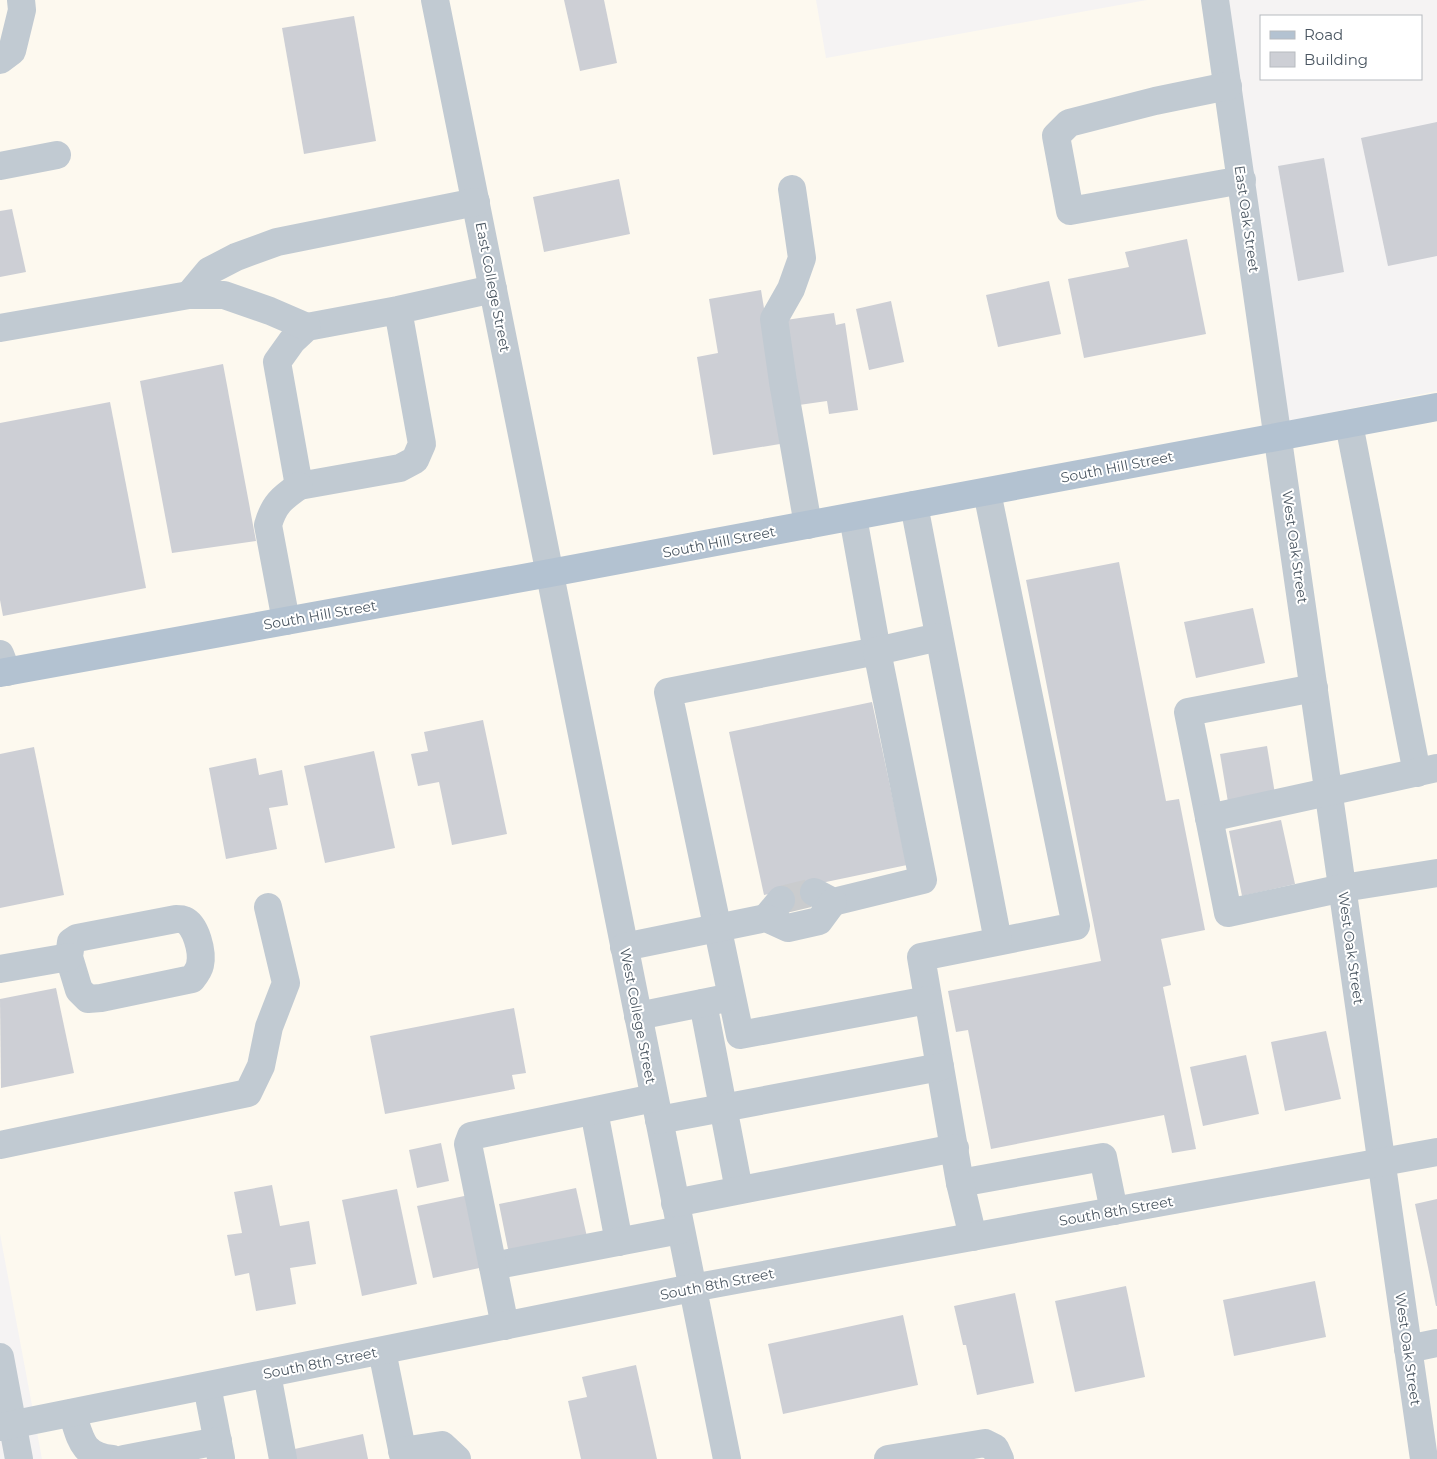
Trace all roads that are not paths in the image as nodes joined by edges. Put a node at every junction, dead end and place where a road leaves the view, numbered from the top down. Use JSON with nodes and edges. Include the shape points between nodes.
{"nodes":[{"id":1,"x":21,"y":0,"type":"edge"},
{"id":2,"x":435,"y":0,"type":"edge"},
{"id":3,"x":1216,"y":0,"type":"edge"},
{"id":4,"x":0,"y":60,"type":"edge"},
{"id":5,"x":1228,"y":86,"type":"junction"},
{"id":6,"x":57,"y":155,"type":"dead end"},
{"id":7,"x":0,"y":166,"type":"edge"},
{"id":8,"x":1242,"y":180,"type":"junction"},
{"id":9,"x":792,"y":189,"type":"dead end"},
{"id":10,"x":476,"y":202,"type":"junction"},
{"id":11,"x":493,"y":289,"type":"junction"},
{"id":12,"x":189,"y":296,"type":"junction"},
{"id":13,"x":398,"y":310,"type":"junction"},
{"id":14,"x":307,"y":326,"type":"junction"},
{"id":15,"x":0,"y":328,"type":"edge"},
{"id":16,"x":1437,"y":407,"type":"edge"},
{"id":17,"x":1349,"y":424,"type":"junction"},
{"id":18,"x":1279,"y":437,"type":"junction"},
{"id":19,"x":299,"y":486,"type":"junction"},
{"id":20,"x":987,"y":492,"type":"junction"},
{"id":21,"x":914,"y":505,"type":"junction"},
{"id":22,"x":853,"y":517,"type":"junction"},
{"id":23,"x":808,"y":525,"type":"junction"},
{"id":24,"x":550,"y":573,"type":"junction"},
{"id":25,"x":286,"y":621,"type":"junction"},
{"id":26,"x":940,"y":637,"type":"junction"},
{"id":27,"x":877,"y":651,"type":"junction"},
{"id":28,"x":2,"y":666,"type":"edge"},
{"id":29,"x":1314,"y":688,"type":"junction"},
{"id":30,"x":1427,"y":771,"type":"edge"},
{"id":31,"x":1329,"y":791,"type":"junction"},
{"id":32,"x":1209,"y":818,"type":"junction"},
{"id":33,"x":1437,"y":873,"type":"edge"},
{"id":34,"x":1343,"y":888,"type":"junction"},
{"id":35,"x":268,"y":907,"type":"dead end"},
{"id":36,"x":717,"y":927,"type":"junction"},
{"id":37,"x":998,"y":941,"type":"junction"},
{"id":38,"x":624,"y":947,"type":"junction"},
{"id":39,"x":69,"y":957,"type":"junction"},
{"id":40,"x":0,"y":969,"type":"edge"},
{"id":41,"x":732,"y":997,"type":"junction"},
{"id":42,"x":928,"y":1000,"type":"junction"},
{"id":43,"x":703,"y":1002,"type":"junction"},
{"id":44,"x":638,"y":1016,"type":"junction"},
{"id":45,"x":940,"y":1067,"type":"junction"},
{"id":46,"x":724,"y":1107,"type":"junction"},
{"id":47,"x":656,"y":1109,"type":"junction"},
{"id":48,"x":594,"y":1111,"type":"junction"},
{"id":49,"x":0,"y":1145,"type":"edge"},
{"id":50,"x":954,"y":1148,"type":"junction"},
{"id":51,"x":1437,"y":1152,"type":"edge"},
{"id":52,"x":1382,"y":1162,"type":"junction"},
{"id":53,"x":960,"y":1183,"type":"junction"},
{"id":54,"x":739,"y":1190,"type":"junction"},
{"id":55,"x":675,"y":1203,"type":"junction"},
{"id":56,"x":1114,"y":1211,"type":"junction"},
{"id":57,"x":680,"y":1230,"type":"junction"},
{"id":58,"x":973,"y":1237,"type":"junction"},
{"id":59,"x":619,"y":1242,"type":"junction"},
{"id":60,"x":493,"y":1266,"type":"junction"},
{"id":61,"x":692,"y":1288,"type":"junction"},
{"id":62,"x":505,"y":1326,"type":"junction"},
{"id":63,"x":1437,"y":1343,"type":"edge"},
{"id":64,"x":1408,"y":1349,"type":"junction"},
{"id":65,"x":382,"y":1351,"type":"junction"},
{"id":66,"x":0,"y":1357,"type":"edge"},
{"id":67,"x":267,"y":1374,"type":"junction"},
{"id":68,"x":207,"y":1386,"type":"junction"},
{"id":69,"x":72,"y":1413,"type":"junction"},
{"id":70,"x":1428,"y":1420,"type":"edge"},
{"id":71,"x":6,"y":1426,"type":"edge"},
{"id":72,"x":220,"y":1450,"type":"edge"},
{"id":73,"x":403,"y":1455,"type":"edge"},
{"id":74,"x":19,"y":1459,"type":"edge"},
{"id":75,"x":112,"y":1459,"type":"edge"},
{"id":76,"x":124,"y":1459,"type":"edge"},
{"id":77,"x":284,"y":1459,"type":"edge"},
{"id":78,"x":456,"y":1459,"type":"edge"},
{"id":79,"x":727,"y":1459,"type":"edge"},
{"id":80,"x":888,"y":1459,"type":"edge"},
{"id":81,"x":1000,"y":1459,"type":"edge"},
{"id":82,"x":1424,"y":1459,"type":"edge"}],
"edges":[{"from":1,"to":4,"type":"street","via":[[22,10],[12,51]]},
{"from":2,"to":10,"type":"street","name":"East College Street"},
{"from":3,"to":5,"type":"street","name":"East Oak Street"},
{"from":5,"to":8,"type":"street","name":"East Oak Street"},
{"from":5,"to":8,"type":"street","via":[[1069,123],[1056,136],[1070,211]]},
{"from":6,"to":7,"type":"street"},
{"from":8,"to":18,"type":"street","name":"East Oak Street"},
{"from":9,"to":23,"type":"street","via":[[802,258],[791,289],[774,319]]},
{"from":10,"to":11,"type":"street","name":"East College Street"},
{"from":10,"to":12,"type":"street","via":[[277,242],[209,271]]},
{"from":11,"to":13,"type":"street"},
{"from":11,"to":24,"type":"street","name":"East College Street"},
{"from":12,"to":14,"type":"street","via":[[224,295]]},
{"from":12,"to":15,"type":"street"},
{"from":13,"to":14,"type":"street"},
{"from":13,"to":19,"type":"street","via":[[422,444],[415,460],[400,468]]},
{"from":14,"to":19,"type":"street","via":[[277,362]]},
{"from":16,"to":17,"type":"main road","name":"South Hill Street"},
{"from":17,"to":18,"type":"main road","name":"South Hill Street"},
{"from":17,"to":30,"type":"street"},
{"from":18,"to":20,"type":"main road","name":"South Hill Street"},
{"from":18,"to":29,"type":"street","name":"West Oak Street"},
{"from":19,"to":25,"type":"street","via":[[282,498],[268,525]]},
{"from":20,"to":21,"type":"main road","name":"South Hill Street"},
{"from":20,"to":37,"type":"street","via":[[1076,926]]},
{"from":21,"to":22,"type":"main road","name":"South Hill Street"},
{"from":21,"to":26,"type":"street"},
{"from":22,"to":23,"type":"main road","name":"South Hill Street"},
{"from":22,"to":27,"type":"street"},
{"from":23,"to":24,"type":"main road","name":"South Hill Street"},
{"from":24,"to":25,"type":"main road","name":"South Hill Street"},
{"from":24,"to":38,"type":"street","name":"West College Street"},
{"from":25,"to":28,"type":"main road","name":"South Hill Street"},
{"from":26,"to":27,"type":"street"},
{"from":26,"to":37,"type":"street"},
{"from":27,"to":36,"type":"street","via":[[668,692]]},
{"from":27,"to":36,"type":"street","via":[[923,880],[823,897],[819,921],[788,928],[774,909]]},
{"from":29,"to":31,"type":"street","name":"West Oak Street"},
{"from":29,"to":32,"type":"street","via":[[1188,712]]},
{"from":30,"to":31,"type":"street"},
{"from":31,"to":32,"type":"street"},
{"from":31,"to":34,"type":"street","name":"West Oak Street"},
{"from":32,"to":34,"type":"street","via":[[1228,913]]},
{"from":33,"to":34,"type":"street"},
{"from":34,"to":52,"type":"street","name":"West Oak Street"},
{"from":35,"to":49,"type":"street","via":[[286,983],[269,1027],[261,1066],[248,1093]]},
{"from":36,"to":38,"type":"street"},
{"from":36,"to":41,"type":"street"},
{"from":37,"to":42,"type":"street","via":[[921,957]]},
{"from":38,"to":44,"type":"street","name":"West College Street"},
{"from":39,"to":39,"type":"street","via":[[79,990],[88,999],[192,979],[201,963],[199,943],[192,926],[176,919],[77,938],[71,942]]},
{"from":39,"to":40,"type":"street"},
{"from":41,"to":42,"type":"street","via":[[740,1035]]},
{"from":41,"to":43,"type":"street"},
{"from":42,"to":45,"type":"street"},
{"from":43,"to":44,"type":"street"},
{"from":43,"to":46,"type":"street"},
{"from":44,"to":47,"type":"street","name":"West College Street"},
{"from":45,"to":46,"type":"street"},
{"from":45,"to":50,"type":"street"},
{"from":46,"to":47,"type":"street"},
{"from":46,"to":54,"type":"street"},
{"from":47,"to":48,"type":"street"},
{"from":47,"to":55,"type":"street","name":"West College Street"},
{"from":48,"to":59,"type":"street"},
{"from":48,"to":60,"type":"street","via":[[471,1136],[468,1144]]},
{"from":50,"to":53,"type":"street"},
{"from":50,"to":54,"type":"street"},
{"from":51,"to":52,"type":"street","name":"South 8th Street"},
{"from":52,"to":56,"type":"street","name":"South 8th Street"},
{"from":52,"to":64,"type":"street","name":"West Oak Street"},
{"from":53,"to":56,"type":"street","via":[[1103,1157]]},
{"from":53,"to":58,"type":"street"},
{"from":54,"to":55,"type":"street"},
{"from":55,"to":57,"type":"street","name":"West College Street"},
{"from":56,"to":58,"type":"street","name":"South 8th Street"},
{"from":57,"to":59,"type":"street"},
{"from":57,"to":61,"type":"street","name":"West College Street"},
{"from":58,"to":61,"type":"street","name":"South 8th Street"},
{"from":59,"to":60,"type":"street"},
{"from":60,"to":62,"type":"street"},
{"from":61,"to":62,"type":"street","name":"South 8th Street"},
{"from":61,"to":79,"type":"street","name":"West College Street"},
{"from":62,"to":65,"type":"street","name":"South 8th Street"},
{"from":63,"to":64,"type":"street"},
{"from":64,"to":70,"type":"street","name":"West Oak Street"},
{"from":65,"to":67,"type":"street","name":"South 8th Street"},
{"from":65,"to":73,"type":"street"},
{"from":66,"to":71,"type":"street"},
{"from":67,"to":68,"type":"street","name":"South 8th Street"},
{"from":67,"to":77,"type":"street"},
{"from":68,"to":69,"type":"street","name":"South 8th Street"},
{"from":68,"to":72,"type":"street"},
{"from":69,"to":71,"type":"street","name":"South 8th Street"},
{"from":69,"to":75,"type":"street","via":[[83,1446],[98,1457]]},
{"from":70,"to":82,"type":"street","name":"West Oak Street"},
{"from":71,"to":74,"type":"street"},
{"from":72,"to":76,"type":"street"},
{"from":73,"to":78,"type":"street","via":[[442,1445]]},
{"from":80,"to":81,"type":"street","via":[[985,1443],[995,1448]]}]}
